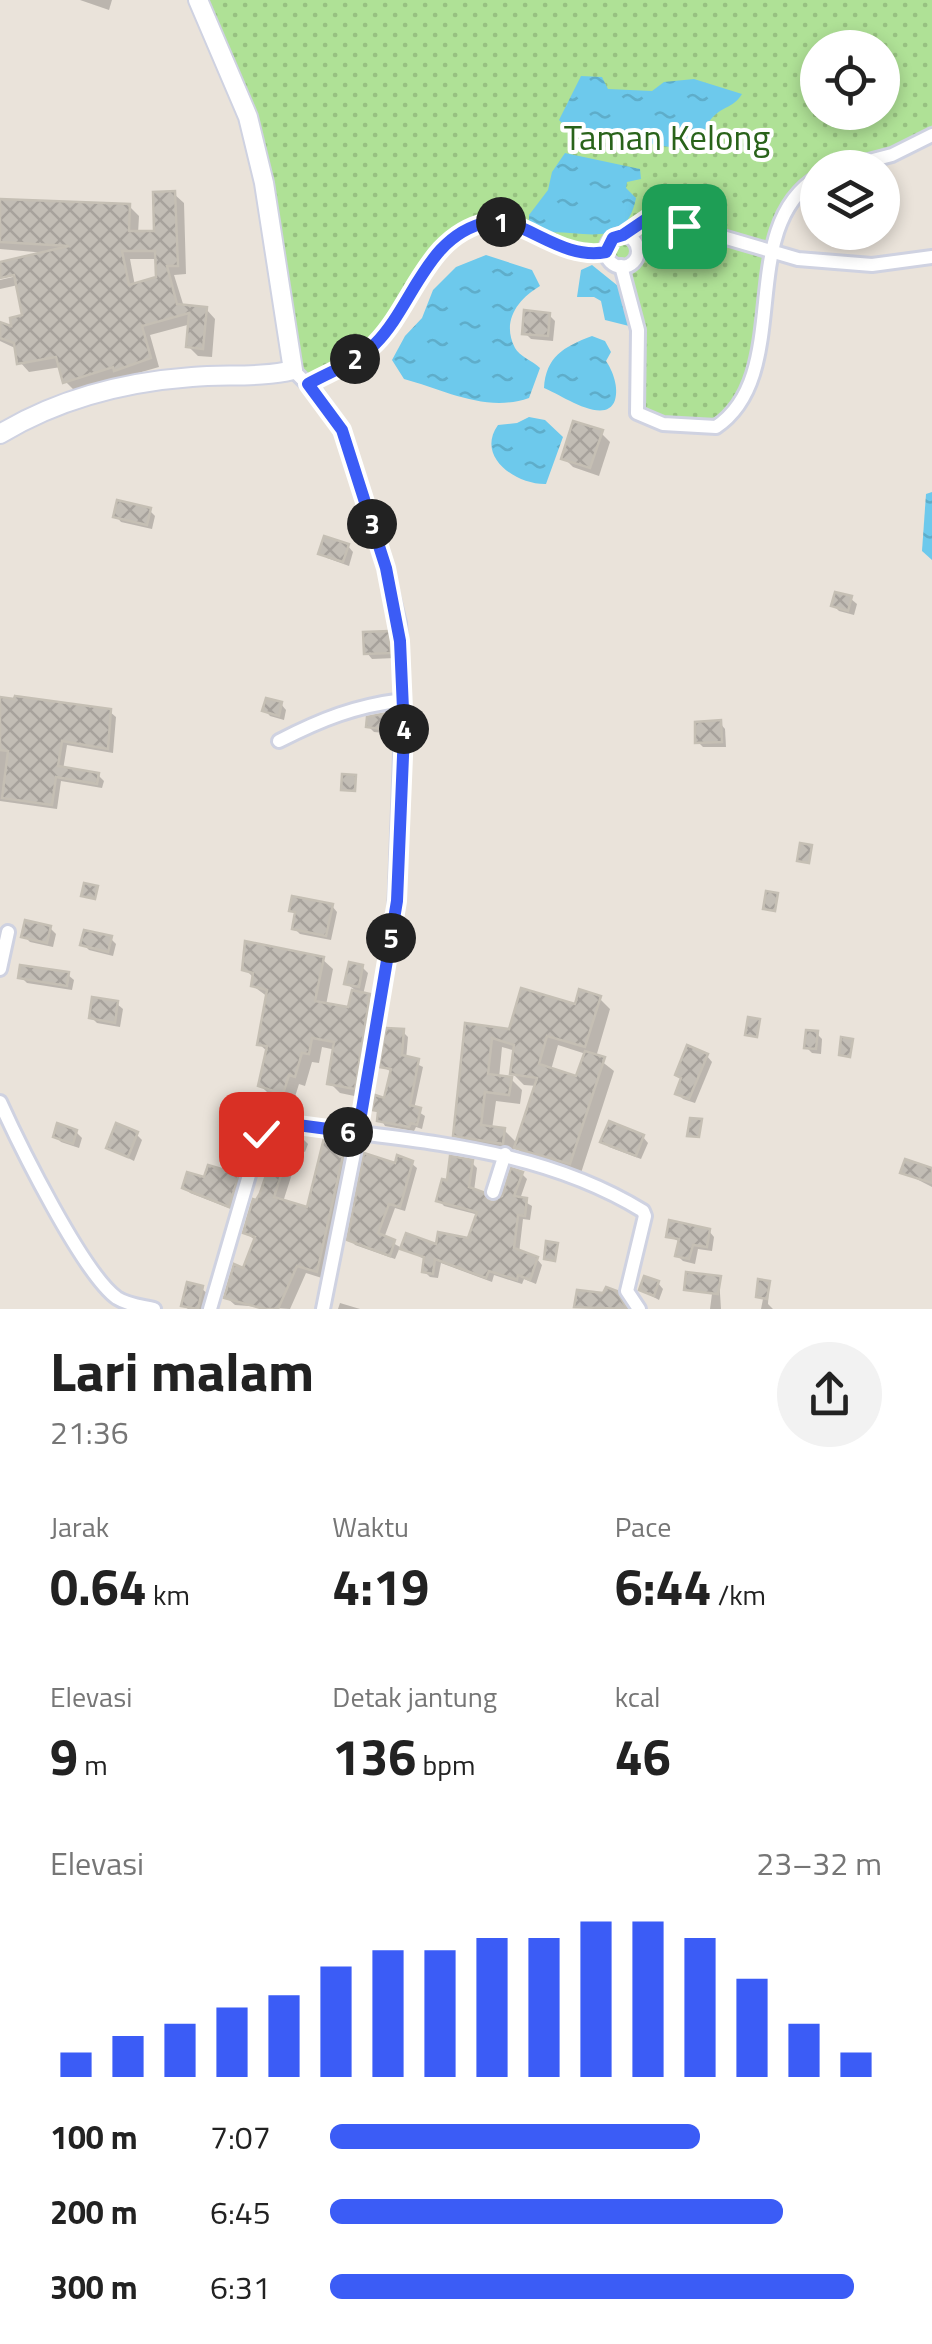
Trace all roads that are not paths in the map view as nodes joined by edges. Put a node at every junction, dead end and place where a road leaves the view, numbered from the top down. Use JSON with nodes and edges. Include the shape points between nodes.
{"nodes":[{"id":1,"x":198,"y":0,"type":"edge"},
{"id":2,"x":932,"y":135,"type":"edge"},
{"id":3,"x":900,"y":151,"type":"edge"},
{"id":4,"x":800,"y":192,"type":"edge"},
{"id":5,"x":623,"y":235,"type":"junction"},
{"id":6,"x":606,"y":252,"type":"junction"},
{"id":7,"x":773,"y":254,"type":"junction"},
{"id":8,"x":932,"y":257,"type":"edge"},
{"id":9,"x":621,"y":266,"type":"junction"},
{"id":10,"x":293,"y":370,"type":"junction"},
{"id":11,"x":308,"y":384,"type":"junction"},
{"id":12,"x":0,"y":434,"type":"edge"},
{"id":13,"x":403,"y":700,"type":"junction"},
{"id":14,"x":279,"y":741,"type":"dead end"},
{"id":15,"x":8,"y":932,"type":"dead end"},
{"id":16,"x":0,"y":969,"type":"edge"},
{"id":17,"x":0,"y":1102,"type":"edge"},
{"id":18,"x":358,"y":1133,"type":"junction"},
{"id":19,"x":505,"y":1154,"type":"junction"},
{"id":20,"x":494,"y":1192,"type":"dead end"},
{"id":21,"x":154,"y":1309,"type":"edge"},
{"id":22,"x":210,"y":1309,"type":"edge"},
{"id":23,"x":323,"y":1309,"type":"edge"},
{"id":24,"x":639,"y":1309,"type":"edge"}],
"edges":[{"from":1,"to":10,"type":"main road","via":[[248,118]]},
{"from":2,"to":3,"type":"street"},
{"from":4,"to":7,"type":"street","via":[[778,225]]},
{"from":5,"to":6,"type":"street"},
{"from":5,"to":7,"type":"street","via":[[642,219],[661,217]]},
{"from":5,"to":9,"type":"street","via":[[638,249],[635,260]]},
{"from":6,"to":9,"type":"street"},
{"from":6,"to":11,"type":"street","via":[[574,252],[495,221],[470,228],[433,257],[377,342]]},
{"from":7,"to":8,"type":"street","via":[[851,266]]},
{"from":7,"to":9,"type":"street","via":[[743,400],[727,420],[706,428],[663,424],[637,413],[638,330]]},
{"from":10,"to":11,"type":"street"},
{"from":10,"to":12,"type":"main road","via":[[110,390],[66,400]]},
{"from":11,"to":13,"type":"street","via":[[342,430],[386,568],[398,622]]},
{"from":13,"to":14,"type":"street","via":[[335,714]]},
{"from":13,"to":18,"type":"street","via":[[397,901]]},
{"from":15,"to":16,"type":"street"},
{"from":17,"to":21,"type":"street","via":[[96,1276],[127,1304]]},
{"from":18,"to":19,"type":"street"},
{"from":18,"to":22,"type":"street","via":[[266,1126]]},
{"from":18,"to":23,"type":"street"},
{"from":19,"to":20,"type":"street"},
{"from":19,"to":24,"type":"street","via":[[573,1176],[643,1211],[627,1291]]}]}
